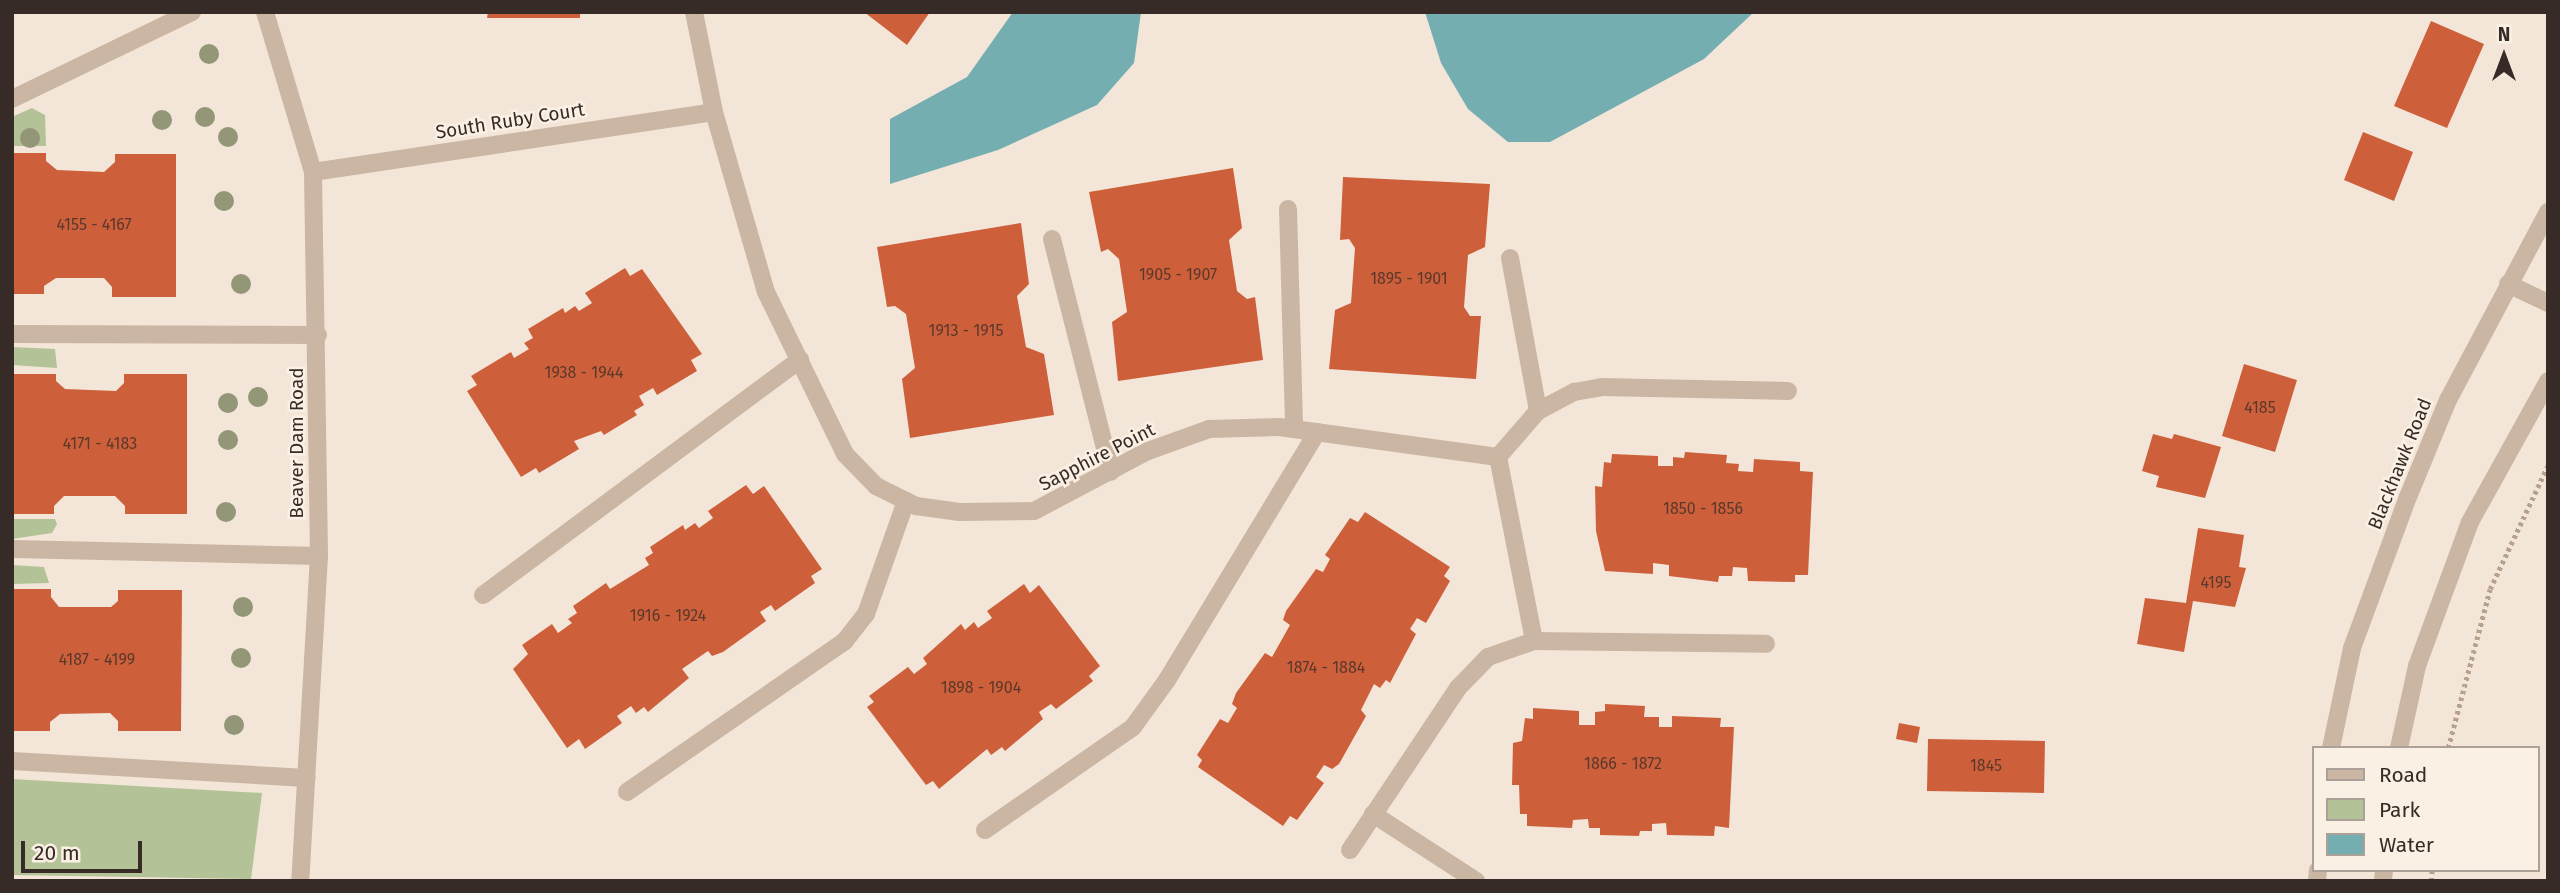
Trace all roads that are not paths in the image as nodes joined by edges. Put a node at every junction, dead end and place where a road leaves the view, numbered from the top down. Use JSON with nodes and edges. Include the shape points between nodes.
{"nodes":[{"id":1,"x":192,"y":12,"type":"edge"},
{"id":2,"x":265,"y":12,"type":"edge"},
{"id":3,"x":694,"y":12,"type":"edge"},
{"id":4,"x":12,"y":99,"type":"edge"},
{"id":5,"x":714,"y":111,"type":"junction"},
{"id":6,"x":313,"y":172,"type":"junction"},
{"id":7,"x":1288,"y":209,"type":"dead end"},
{"id":8,"x":2548,"y":212,"type":"edge"},
{"id":9,"x":1052,"y":239,"type":"dead end"},
{"id":10,"x":1510,"y":258,"type":"dead end"},
{"id":11,"x":2508,"y":284,"type":"junction"},
{"id":12,"x":2548,"y":303,"type":"edge"},
{"id":13,"x":12,"y":334,"type":"edge"},
{"id":14,"x":318,"y":335,"type":"junction"},
{"id":15,"x":800,"y":360,"type":"junction"},
{"id":16,"x":2548,"y":381,"type":"edge"},
{"id":17,"x":1788,"y":391,"type":"dead end"},
{"id":18,"x":1538,"y":411,"type":"junction"},
{"id":19,"x":1294,"y":429,"type":"junction"},
{"id":20,"x":1317,"y":432,"type":"junction"},
{"id":21,"x":1498,"y":457,"type":"junction"},
{"id":22,"x":1111,"y":472,"type":"junction"},
{"id":23,"x":906,"y":501,"type":"junction"},
{"id":24,"x":14,"y":549,"type":"edge"},
{"id":25,"x":319,"y":556,"type":"junction"},
{"id":26,"x":483,"y":595,"type":"dead end"},
{"id":27,"x":1534,"y":641,"type":"junction"},
{"id":28,"x":1766,"y":643,"type":"dead end"},
{"id":29,"x":2331,"y":746,"type":"edge"},
{"id":30,"x":2399,"y":746,"type":"edge"},
{"id":31,"x":12,"y":761,"type":"edge"},
{"id":32,"x":307,"y":778,"type":"junction"},
{"id":33,"x":627,"y":792,"type":"dead end"},
{"id":34,"x":1373,"y":814,"type":"junction"},
{"id":35,"x":985,"y":830,"type":"dead end"},
{"id":36,"x":1350,"y":850,"type":"dead end"},
{"id":37,"x":300,"y":881,"type":"edge"},
{"id":38,"x":1476,"y":881,"type":"edge"}],
"edges":[{"from":1,"to":4,"type":"street"},
{"from":2,"to":6,"type":"street","name":"Beaver Dam Road"},
{"from":3,"to":5,"type":"street","name":"Sapphire Point"},
{"from":5,"to":6,"type":"street","name":"South Ruby Court"},
{"from":5,"to":15,"type":"street","name":"Sapphire Point","via":[[766,292]]},
{"from":6,"to":14,"type":"street","name":"Beaver Dam Road"},
{"from":7,"to":19,"type":"street"},
{"from":8,"to":11,"type":"street","name":"Blackhawk Road"},
{"from":9,"to":22,"type":"street"},
{"from":10,"to":18,"type":"street"},
{"from":11,"to":12,"type":"street"},
{"from":11,"to":29,"type":"street","name":"Blackhawk Road","via":[[2448,400],[2404,508],[2352,648]]},
{"from":13,"to":14,"type":"street"},
{"from":14,"to":25,"type":"street","name":"Beaver Dam Road"},
{"from":15,"to":23,"type":"street","name":"Sapphire Point","via":[[845,454],[876,486]]},
{"from":15,"to":26,"type":"street"},
{"from":16,"to":30,"type":"street","via":[[2470,522],[2417,666]]},
{"from":17,"to":18,"type":"street","via":[[1601,387],[1574,392]]},
{"from":18,"to":21,"type":"street"},
{"from":19,"to":20,"type":"street","name":"Sapphire Point"},
{"from":19,"to":22,"type":"street","name":"Sapphire Point","via":[[1209,429],[1147,451]]},
{"from":20,"to":21,"type":"street","name":"Sapphire Point"},
{"from":20,"to":35,"type":"street","via":[[1167,680],[1133,727]]},
{"from":21,"to":27,"type":"street"},
{"from":22,"to":23,"type":"street","name":"Sapphire Point","via":[[1034,511],[960,512]]},
{"from":23,"to":33,"type":"street","via":[[866,614],[844,642]]},
{"from":24,"to":25,"type":"street"},
{"from":25,"to":32,"type":"street","name":"Beaver Dam Road"},
{"from":27,"to":28,"type":"street"},
{"from":27,"to":34,"type":"street","via":[[1488,657],[1458,688]]},
{"from":31,"to":32,"type":"street"},
{"from":32,"to":37,"type":"street","name":"Beaver Dam Road"},
{"from":34,"to":36,"type":"street"},
{"from":34,"to":38,"type":"street"}]}
